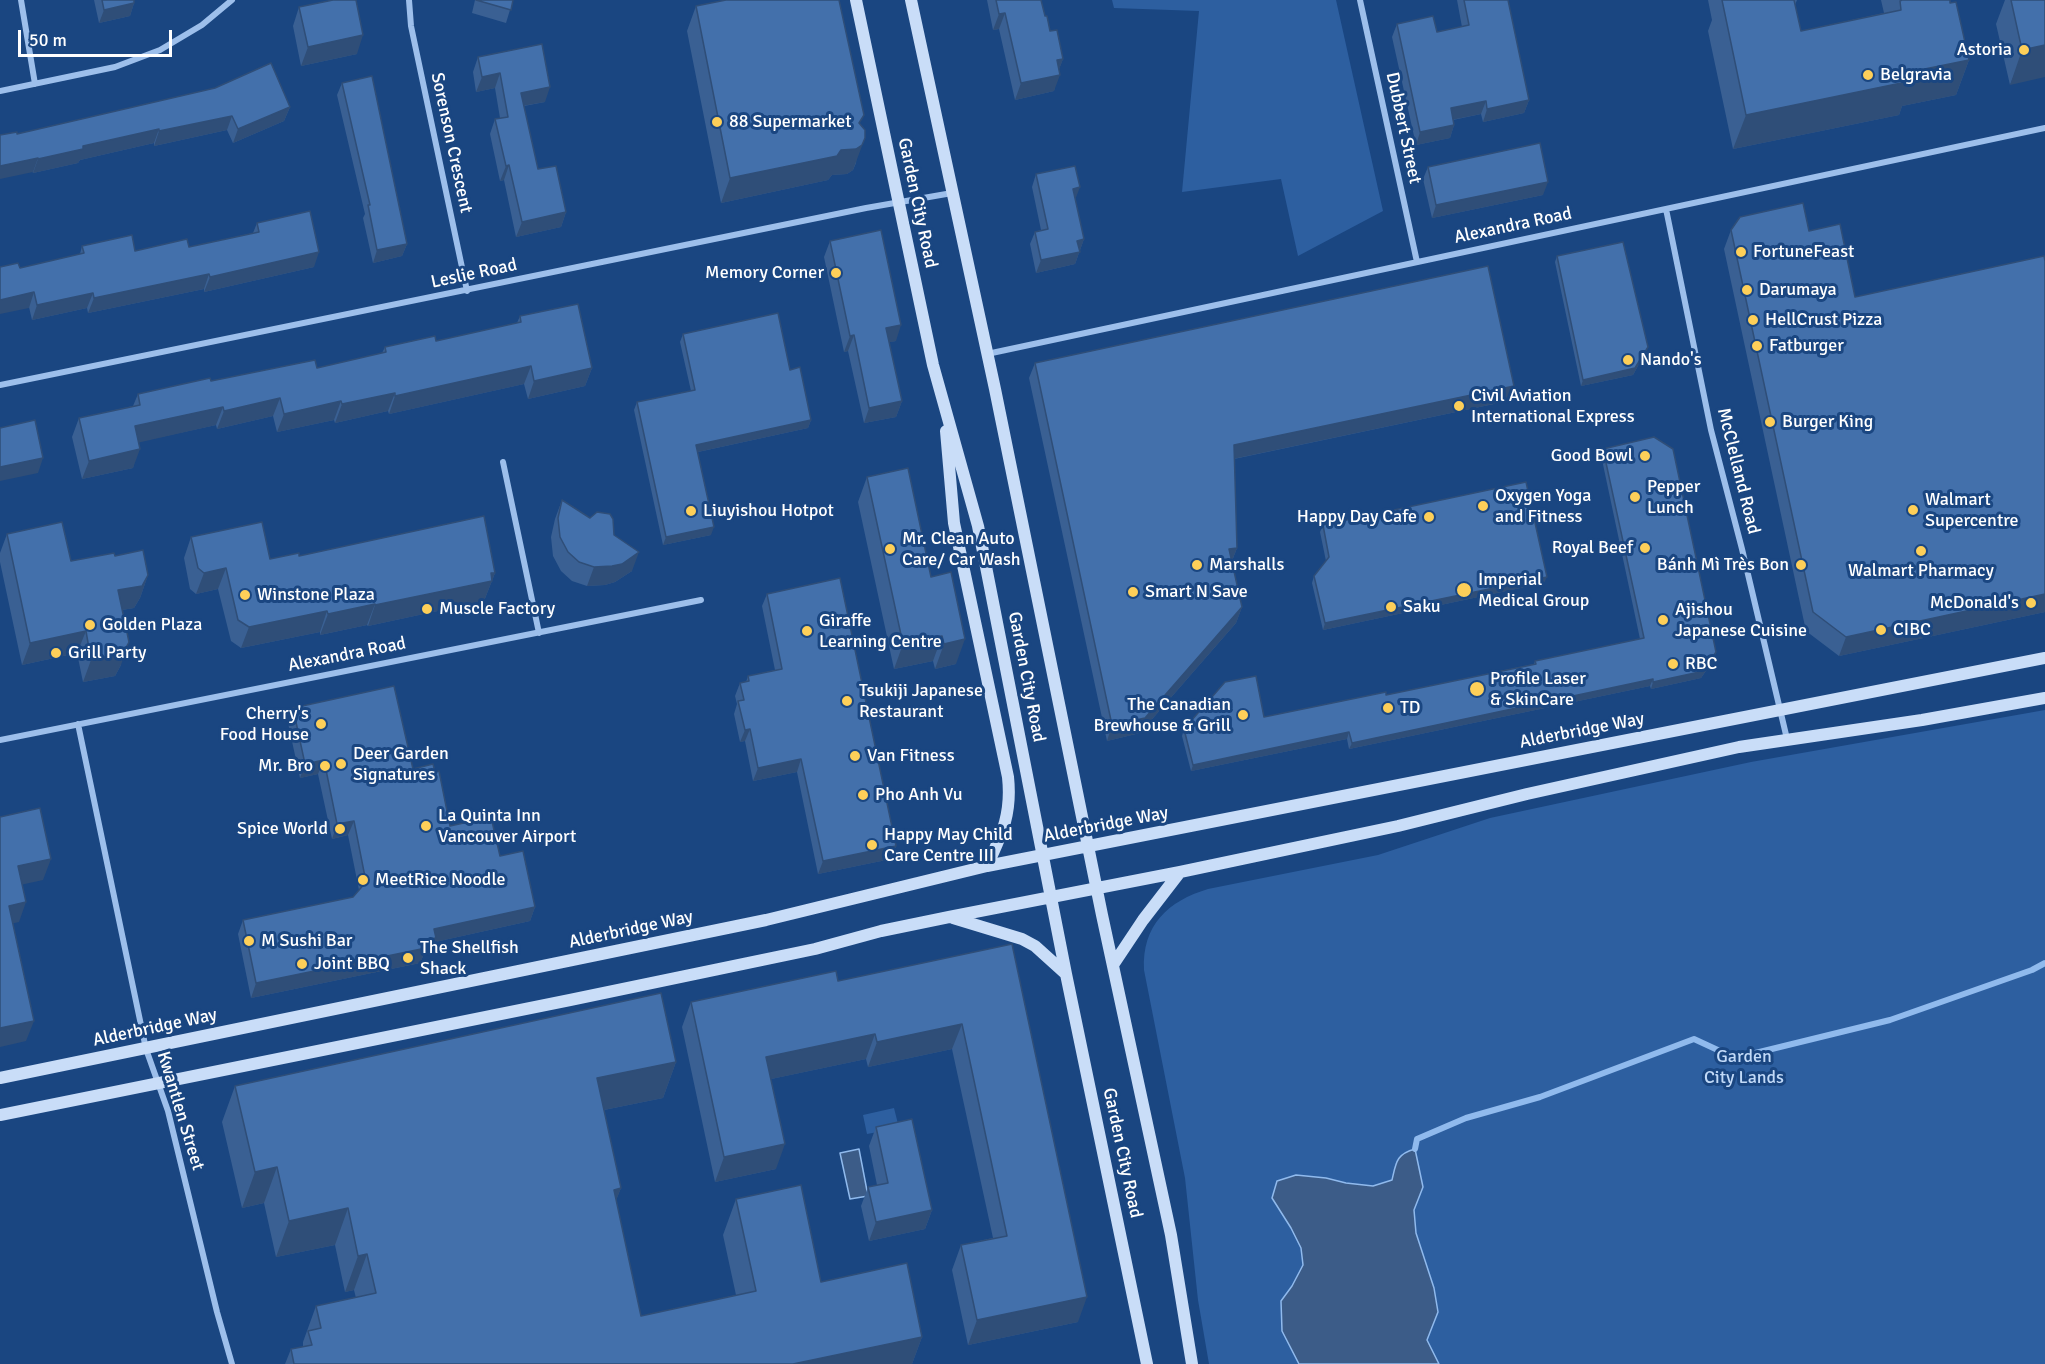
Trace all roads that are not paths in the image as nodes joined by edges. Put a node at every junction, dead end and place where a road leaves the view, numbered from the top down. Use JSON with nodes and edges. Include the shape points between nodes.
{"nodes":[{"id":1,"x":21,"y":0,"type":"edge"},
{"id":2,"x":232,"y":0,"type":"edge"},
{"id":3,"x":409,"y":0,"type":"edge"},
{"id":4,"x":856,"y":0,"type":"edge"},
{"id":5,"x":911,"y":0,"type":"edge"},
{"id":6,"x":1360,"y":0,"type":"edge"},
{"id":7,"x":35,"y":84,"type":"junction"},
{"id":8,"x":0,"y":91,"type":"edge"},
{"id":9,"x":2045,"y":128,"type":"edge"},
{"id":10,"x":953,"y":193,"type":"junction"},
{"id":11,"x":899,"y":203,"type":"junction"},
{"id":12,"x":1666,"y":209,"type":"junction"},
{"id":13,"x":1416,"y":262,"type":"junction"},
{"id":14,"x":467,"y":291,"type":"junction"},
{"id":15,"x":987,"y":354,"type":"junction"},
{"id":16,"x":0,"y":385,"type":"edge"},
{"id":17,"x":945,"y":412,"type":"junction"},
{"id":18,"x":503,"y":462,"type":"dead end"},
{"id":19,"x":701,"y":600,"type":"dead end"},
{"id":20,"x":539,"y":633,"type":"junction"},
{"id":21,"x":2045,"y":658,"type":"edge"},
{"id":22,"x":2045,"y":698,"type":"edge"},
{"id":23,"x":1780,"y":709,"type":"junction"},
{"id":24,"x":78,"y":724,"type":"junction"},
{"id":25,"x":1788,"y":739,"type":"junction"},
{"id":26,"x":0,"y":740,"type":"edge"},
{"id":27,"x":1088,"y":846,"type":"junction"},
{"id":28,"x":1043,"y":855,"type":"junction"},
{"id":29,"x":987,"y":866,"type":"junction"},
{"id":30,"x":1180,"y":872,"type":"junction"},
{"id":31,"x":1097,"y":888,"type":"junction"},
{"id":32,"x":1052,"y":897,"type":"junction"},
{"id":33,"x":949,"y":916,"type":"junction"},
{"id":34,"x":1113,"y":965,"type":"junction"},
{"id":35,"x":1066,"y":974,"type":"junction"},
{"id":36,"x":146,"y":1049,"type":"junction"},
{"id":37,"x":0,"y":1078,"type":"edge"},
{"id":38,"x":158,"y":1084,"type":"junction"},
{"id":39,"x":0,"y":1115,"type":"edge"},
{"id":40,"x":232,"y":1364,"type":"edge"},
{"id":41,"x":1147,"y":1364,"type":"edge"},
{"id":42,"x":1192,"y":1364,"type":"edge"}],
"edges":[{"from":1,"to":7,"type":"street"},
{"from":2,"to":7,"type":"street","via":[[202,25],[160,50],[116,67]]},
{"from":3,"to":14,"type":"street","name":"Sorenson Crescent","via":[[411,26]]},
{"from":4,"to":11,"type":"main road","name":"Garden City Road"},
{"from":5,"to":10,"type":"main road","name":"Garden City Road"},
{"from":6,"to":13,"type":"street","name":"Dubbert Street"},
{"from":7,"to":8,"type":"street"},
{"from":9,"to":12,"type":"street","name":"Alexandra Road"},
{"from":10,"to":11,"type":"street","name":"Leslie Road"},
{"from":10,"to":15,"type":"main road","name":"Garden City Road"},
{"from":11,"to":14,"type":"street","name":"Leslie Road"},
{"from":11,"to":17,"type":"main road","name":"Garden City Road"},
{"from":12,"to":13,"type":"street","name":"Alexandra Road"},
{"from":12,"to":23,"type":"street","name":"McClelland Road","via":[[1711,430]]},
{"from":13,"to":15,"type":"street","name":"Alexandra Road"},
{"from":14,"to":16,"type":"street","name":"Leslie Road"},
{"from":15,"to":27,"type":"main road","name":"Garden City Road"},
{"from":17,"to":28,"type":"main road","name":"Garden City Road","via":[[978,526]]},
{"from":17,"to":29,"type":"main road","via":[[954,523],[1010,798],[1003,831]]},
{"from":18,"to":20,"type":"street"},
{"from":19,"to":20,"type":"street","name":"Alexandra Road"},
{"from":20,"to":24,"type":"street","name":"Alexandra Road"},
{"from":21,"to":23,"type":"main road","name":"Alderbridge Way"},
{"from":22,"to":25,"type":"main road"},
{"from":23,"to":25,"type":"street","name":"McClelland Road"},
{"from":23,"to":27,"type":"main road","name":"Alderbridge Way"},
{"from":24,"to":26,"type":"street","name":"Alexandra Road"},
{"from":24,"to":36,"type":"street","name":"Kwantlen Street"},
{"from":25,"to":30,"type":"main road","via":[[1728,749]]},
{"from":27,"to":28,"type":"main road","name":"Alderbridge Way"},
{"from":27,"to":31,"type":"main road","name":"Garden City Road"},
{"from":28,"to":29,"type":"main road","name":"Alderbridge Way"},
{"from":28,"to":32,"type":"main road","name":"Garden City Road"},
{"from":29,"to":36,"type":"main road","name":"Alderbridge Way","via":[[766,920]]},
{"from":30,"to":31,"type":"main road"},
{"from":30,"to":34,"type":"main road"},
{"from":31,"to":32,"type":"main road"},
{"from":31,"to":34,"type":"main road","name":"Garden City Road"},
{"from":32,"to":33,"type":"main road"},
{"from":32,"to":35,"type":"main road","name":"Garden City Road"},
{"from":33,"to":35,"type":"main road","via":[[1022,939]]},
{"from":33,"to":38,"type":"main road","via":[[815,949]]},
{"from":34,"to":42,"type":"main road","name":"Garden City Road","via":[[1170,1234]]},
{"from":35,"to":41,"type":"main road","name":"Garden City Road"},
{"from":36,"to":37,"type":"main road","name":"Alderbridge Way"},
{"from":36,"to":38,"type":"street","name":"Kwantlen Street"},
{"from":38,"to":39,"type":"main road"},
{"from":38,"to":40,"type":"street","name":"Kwantlen Street"}]}
